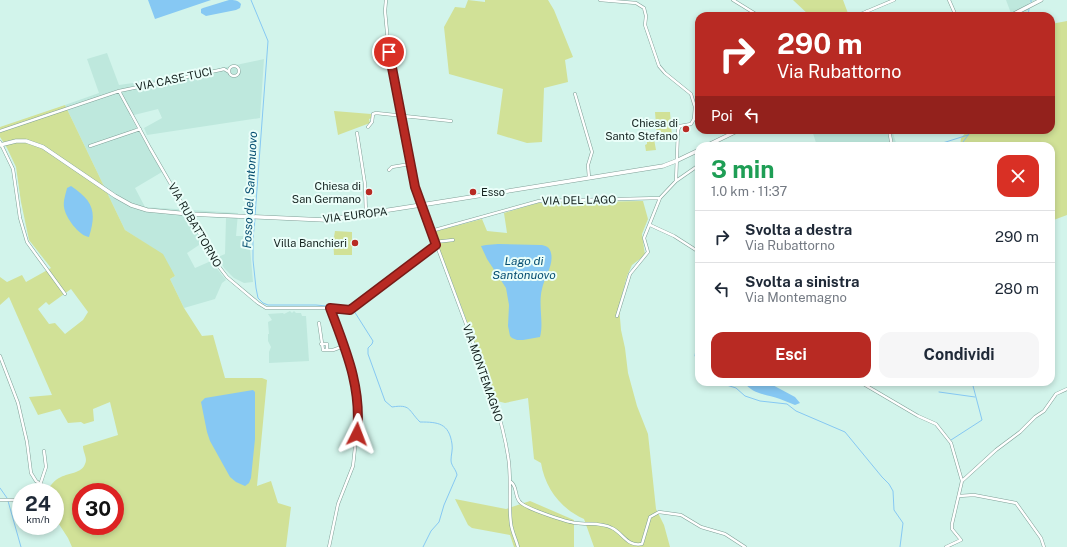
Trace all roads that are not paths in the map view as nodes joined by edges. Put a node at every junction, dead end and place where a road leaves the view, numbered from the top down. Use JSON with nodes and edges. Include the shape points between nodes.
{"nodes":[{"id":1,"x":386,"y":0,"type":"edge"},
{"id":2,"x":600,"y":0,"type":"edge"},
{"id":3,"x":733,"y":0,"type":"edge"},
{"id":4,"x":894,"y":0,"type":"edge"},
{"id":5,"x":949,"y":0,"type":"edge"},
{"id":6,"x":1041,"y":0,"type":"edge"},
{"id":7,"x":866,"y":11,"type":"edge"},
{"id":8,"x":752,"y":12,"type":"edge"},
{"id":9,"x":954,"y":12,"type":"edge"},
{"id":10,"x":1018,"y":12,"type":"edge"},
{"id":11,"x":229,"y":72,"type":"junction"},
{"id":12,"x":119,"y":91,"type":"junction"},
{"id":13,"x":575,"y":94,"type":"dead end"},
{"id":14,"x":401,"y":115,"type":"junction"},
{"id":15,"x":450,"y":121,"type":"dead end"},
{"id":16,"x":368,"y":127,"type":"dead end"},
{"id":17,"x":140,"y":129,"type":"junction"},
{"id":18,"x":0,"y":131,"type":"edge"},
{"id":19,"x":357,"y":133,"type":"dead end"},
{"id":20,"x":730,"y":134,"type":"edge"},
{"id":21,"x":714,"y":142,"type":"edge"},
{"id":22,"x":1,"y":144,"type":"edge"},
{"id":23,"x":90,"y":146,"type":"dead end"},
{"id":24,"x":695,"y":152,"type":"edge"},
{"id":25,"x":676,"y":161,"type":"junction"},
{"id":26,"x":410,"y":164,"type":"junction"},
{"id":27,"x":695,"y":168,"type":"edge"},
{"id":28,"x":388,"y":170,"type":"dead end"},
{"id":29,"x":589,"y":178,"type":"junction"},
{"id":30,"x":676,"y":181,"type":"junction"},
{"id":31,"x":660,"y":198,"type":"junction"},
{"id":32,"x":421,"y":205,"type":"junction"},
{"id":33,"x":189,"y":214,"type":"junction"},
{"id":34,"x":366,"y":214,"type":"junction"},
{"id":35,"x":650,"y":224,"type":"junction"},
{"id":36,"x":431,"y":231,"type":"junction"},
{"id":37,"x":453,"y":240,"type":"dead end"},
{"id":38,"x":435,"y":243,"type":"junction"},
{"id":39,"x":695,"y":249,"type":"edge"},
{"id":40,"x":65,"y":294,"type":"dead end"},
{"id":41,"x":330,"y":308,"type":"junction"},
{"id":42,"x":617,"y":316,"type":"dead end"},
{"id":43,"x":318,"y":323,"type":"dead end"},
{"id":44,"x":321,"y":344,"type":"junction"},
{"id":45,"x":344,"y":346,"type":"junction"},
{"id":46,"x":327,"y":350,"type":"junction"},
{"id":47,"x":0,"y":356,"type":"edge"},
{"id":48,"x":867,"y":386,"type":"edge"},
{"id":49,"x":1067,"y":389,"type":"edge"},
{"id":50,"x":44,"y":451,"type":"dead end"},
{"id":51,"x":511,"y":481,"type":"junction"},
{"id":52,"x":962,"y":481,"type":"junction"},
{"id":53,"x":39,"y":483,"type":"edge"},
{"id":54,"x":42,"y":483,"type":"edge"},
{"id":55,"x":959,"y":496,"type":"junction"},
{"id":56,"x":0,"y":500,"type":"edge"},
{"id":57,"x":12,"y":501,"type":"edge"},
{"id":58,"x":329,"y":547,"type":"edge"},
{"id":59,"x":518,"y":547,"type":"edge"},
{"id":60,"x":745,"y":547,"type":"edge"},
{"id":61,"x":946,"y":547,"type":"edge"},
{"id":62,"x":1044,"y":547,"type":"edge"}],
"edges":[{"from":1,"to":14,"type":"street","name":"VIA MONTEMAGNO","via":[[389,52]]},
{"from":2,"to":25,"type":"street","via":[[636,3],[644,8],[645,26],[659,66],[691,94],[695,107],[694,119],[691,124],[679,128]]},
{"from":3,"to":8,"type":"street"},
{"from":4,"to":7,"type":"street"},
{"from":5,"to":9,"type":"street"},
{"from":6,"to":10,"type":"main road"},
{"from":11,"to":11,"type":"street","via":[[235,76],[238,69],[232,66]]},
{"from":11,"to":12,"type":"street","name":"VIA CASE TUCI","via":[[220,70]]},
{"from":12,"to":17,"type":"street","name":"VIA RUBATTORNO"},
{"from":12,"to":18,"type":"street"},
{"from":13,"to":29,"type":"street","via":[[592,152],[588,166]]},
{"from":14,"to":15,"type":"street"},
{"from":14,"to":16,"type":"street","via":[[375,113]]},
{"from":14,"to":26,"type":"street","name":"VIA MONTEMAGNO"},
{"from":17,"to":23,"type":"street"},
{"from":17,"to":33,"type":"street","name":"VIA RUBATTORNO"},
{"from":19,"to":34,"type":"street","via":[[365,184]]},
{"from":20,"to":21,"type":"main road"},
{"from":22,"to":33,"type":"main road","name":"VIA EUROPA","via":[[16,141],[34,143],[131,205],[152,211]]},
{"from":22,"to":40,"type":"street","via":[[13,169],[20,218],[27,242]]},
{"from":24,"to":25,"type":"main road","name":"VIA EUROPA"},
{"from":25,"to":29,"type":"main road","name":"VIA EUROPA","via":[[663,166]]},
{"from":25,"to":30,"type":"street"},
{"from":26,"to":28,"type":"street"},
{"from":26,"to":32,"type":"street","name":"VIA MONTEMAGNO"},
{"from":27,"to":30,"type":"street"},
{"from":29,"to":32,"type":"main road","name":"VIA EUROPA"},
{"from":30,"to":31,"type":"street"},
{"from":31,"to":35,"type":"street"},
{"from":31,"to":36,"type":"street","name":"VIA DEL LAGO","via":[[539,201]]},
{"from":32,"to":34,"type":"main road","name":"VIA EUROPA"},
{"from":32,"to":36,"type":"street","name":"VIA MONTEMAGNO"},
{"from":33,"to":34,"type":"main road","name":"VIA EUROPA","via":[[325,220]]},
{"from":33,"to":41,"type":"street","name":"VIA RUBATTORNO","via":[[222,271],[258,303],[268,309]]},
{"from":35,"to":39,"type":"street"},
{"from":35,"to":42,"type":"street","via":[[644,238],[648,252],[630,274]]},
{"from":36,"to":38,"type":"street","name":"VIA MONTEMAGNO"},
{"from":37,"to":38,"type":"street"},
{"from":38,"to":41,"type":"street","name":"VIA RUBATTORNO","via":[[352,309]]},
{"from":38,"to":51,"type":"street","name":"VIA MONTEMAGNO","via":[[494,399],[502,426]]},
{"from":41,"to":45,"type":"street"},
{"from":43,"to":44,"type":"street"},
{"from":44,"to":46,"type":"street","via":[[322,350]]},
{"from":44,"to":46,"type":"street","via":[[327,344]]},
{"from":45,"to":46,"type":"street"},
{"from":45,"to":58,"type":"street","via":[[354,374],[358,420],[353,466],[338,504]]},
{"from":47,"to":53,"type":"street","via":[[18,403],[31,473]]},
{"from":48,"to":52,"type":"street","via":[[936,424],[951,443]]},
{"from":49,"to":52,"type":"street","via":[[1056,394],[1044,411]]},
{"from":50,"to":54,"type":"street","via":[[46,467]]},
{"from":51,"to":59,"type":"street","name":"VIA MONTEMAGNO","via":[[511,524]]},
{"from":51,"to":60,"type":"street","via":[[515,484],[518,500],[522,504],[572,523],[591,523],[612,528],[632,545],[642,544],[650,517],[659,512],[681,515],[701,527],[725,534]]},
{"from":52,"to":55,"type":"street"},
{"from":55,"to":61,"type":"street","via":[[952,529],[961,540]]},
{"from":55,"to":62,"type":"street","via":[[974,495],[1016,504],[1041,538]]},
{"from":56,"to":57,"type":"street"}]}
